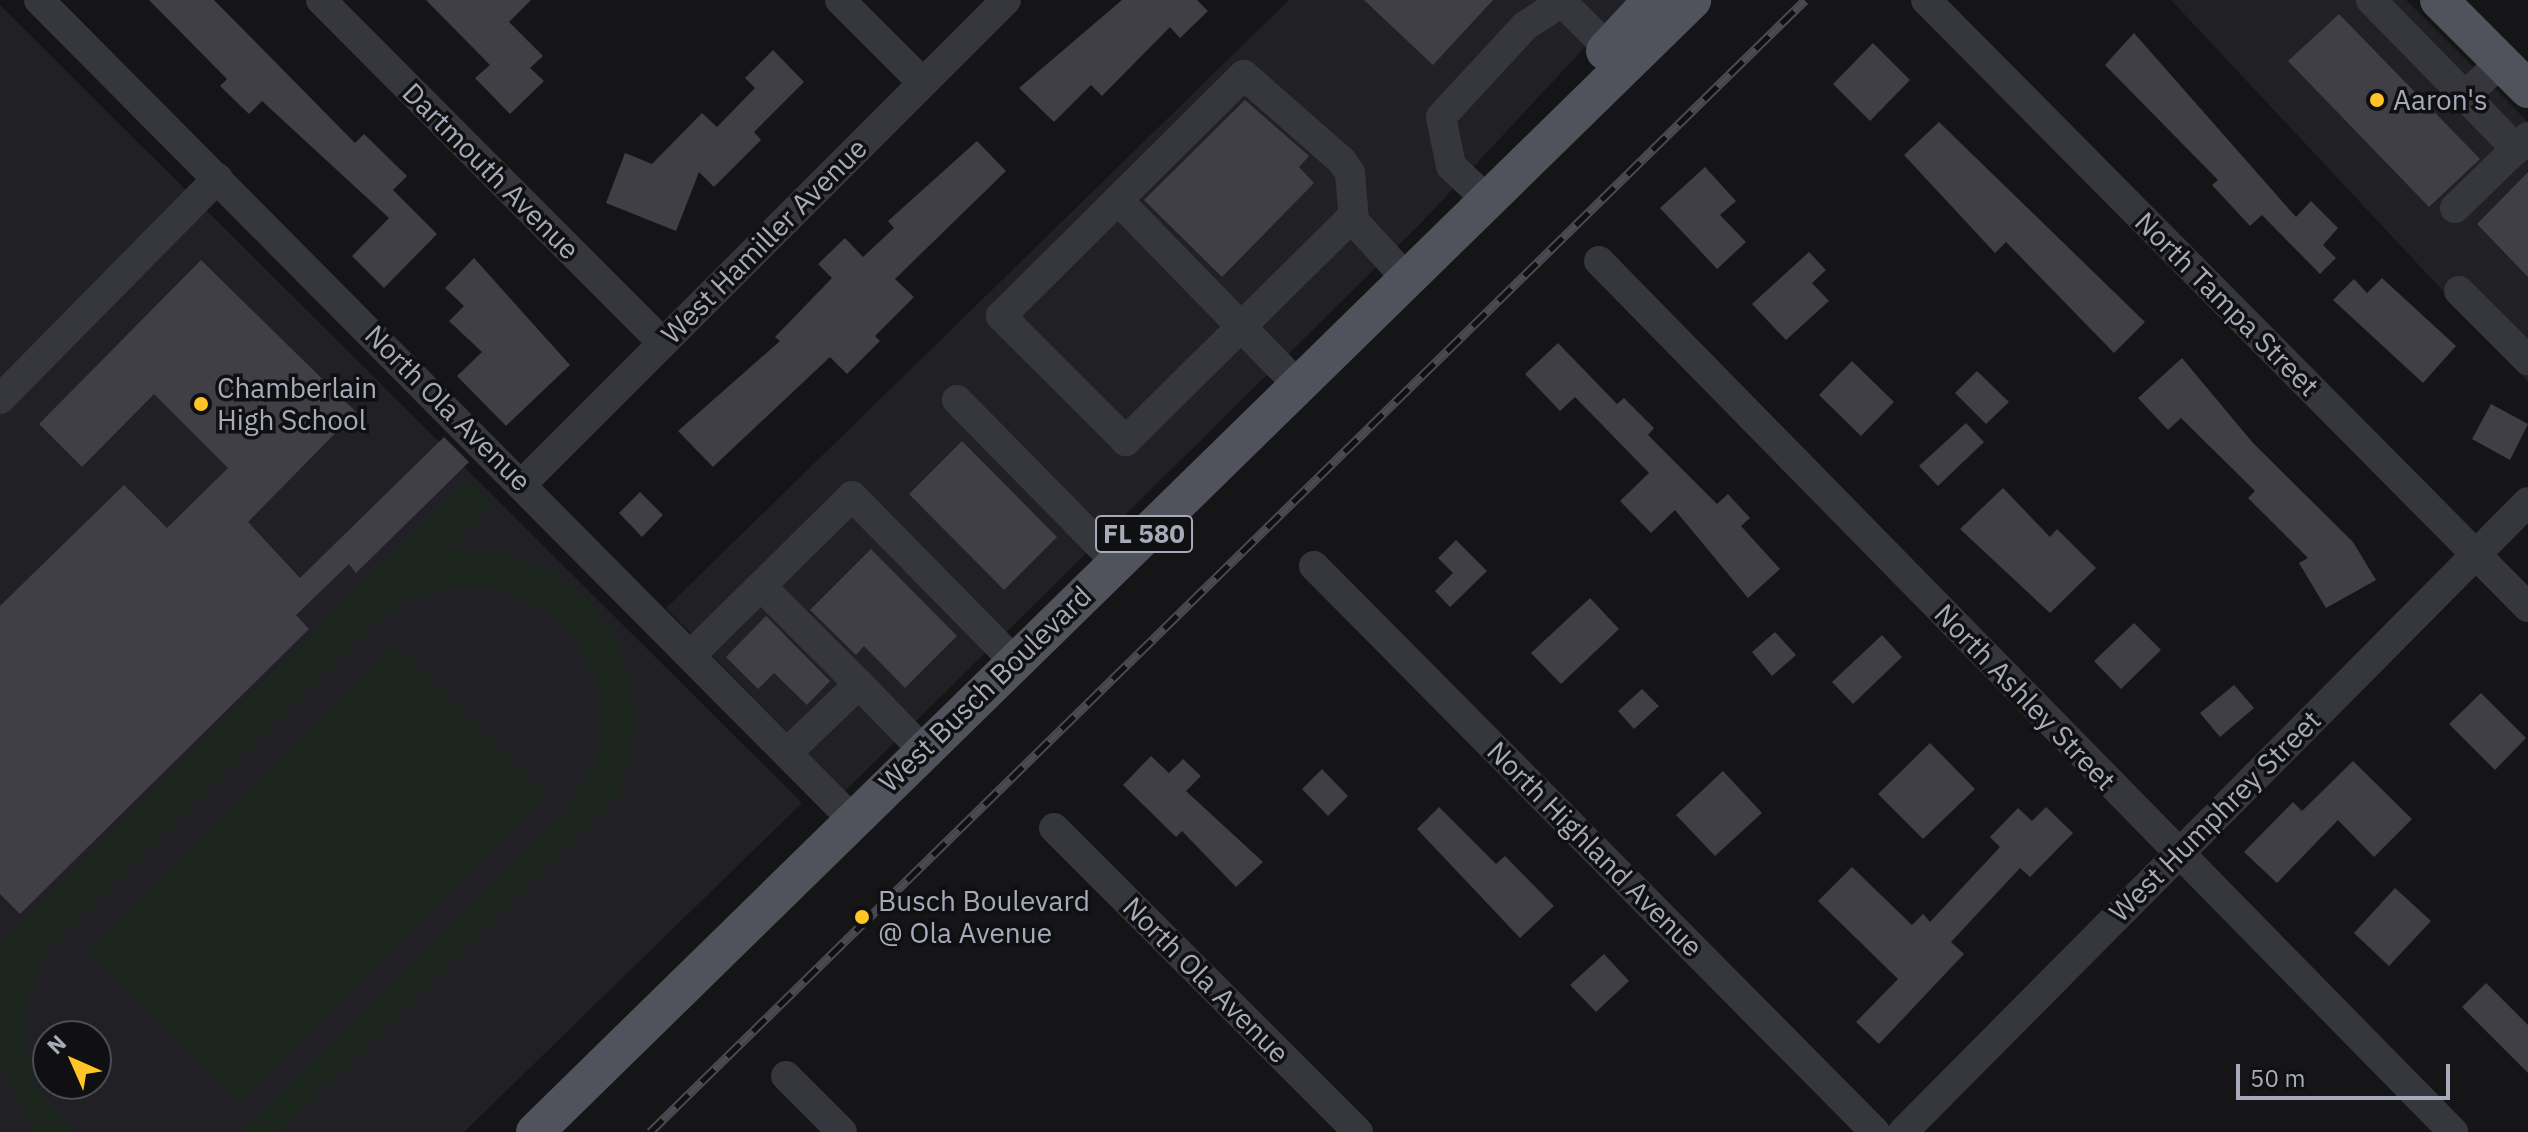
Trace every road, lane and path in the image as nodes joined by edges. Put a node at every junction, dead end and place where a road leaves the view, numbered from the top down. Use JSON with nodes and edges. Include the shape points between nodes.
{"nodes":[{"id":1,"x":39,"y":0,"type":"edge"},
{"id":2,"x":321,"y":0,"type":"edge"},
{"id":3,"x":840,"y":0,"type":"edge"},
{"id":4,"x":1006,"y":0,"type":"edge"},
{"id":5,"x":1652,"y":0,"type":"edge"},
{"id":6,"x":1692,"y":0,"type":"edge"},
{"id":7,"x":1926,"y":0,"type":"edge"},
{"id":8,"x":2371,"y":0,"type":"edge"},
{"id":9,"x":2439,"y":0,"type":"edge"},
{"id":10,"x":1562,"y":1,"type":"edge"},
{"id":11,"x":1608,"y":48,"type":"junction"},
{"id":12,"x":2501,"y":62,"type":"junction"},
{"id":13,"x":923,"y":83,"type":"junction"},
{"id":14,"x":2528,"y":89,"type":"edge"},
{"id":15,"x":2465,"y":96,"type":"junction"},
{"id":16,"x":2522,"y":143,"type":"edge"},
{"id":17,"x":218,"y":178,"type":"junction"},
{"id":18,"x":1482,"y":195,"type":"junction"},
{"id":19,"x":1118,"y":200,"type":"junction"},
{"id":20,"x":2455,"y":208,"type":"dead end"},
{"id":21,"x":1353,"y":216,"type":"junction"},
{"id":22,"x":1437,"y":248,"type":"junction"},
{"id":23,"x":1599,"y":261,"type":"dead end"},
{"id":24,"x":1406,"y":278,"type":"junction"},
{"id":25,"x":2459,"y":291,"type":"dead end"},
{"id":26,"x":1241,"y":326,"type":"junction"},
{"id":27,"x":662,"y":342,"type":"junction"},
{"id":28,"x":2528,"y":360,"type":"edge"},
{"id":29,"x":1298,"y":385,"type":"junction"},
{"id":30,"x":0,"y":399,"type":"edge"},
{"id":31,"x":957,"y":400,"type":"dead end"},
{"id":32,"x":523,"y":483,"type":"junction"},
{"id":33,"x":2528,"y":502,"type":"edge"},
{"id":34,"x":2475,"y":554,"type":"junction"},
{"id":35,"x":1116,"y":562,"type":"junction"},
{"id":36,"x":1314,"y":566,"type":"dead end"},
{"id":37,"x":761,"y":586,"type":"junction"},
{"id":38,"x":2528,"y":607,"type":"edge"},
{"id":39,"x":691,"y":655,"type":"junction"},
{"id":40,"x":1014,"y":661,"type":"junction"},
{"id":41,"x":859,"y":684,"type":"junction"},
{"id":42,"x":923,"y":750,"type":"junction"},
{"id":43,"x":787,"y":753,"type":"junction"},
{"id":44,"x":852,"y":819,"type":"junction"},
{"id":45,"x":1054,"y":828,"type":"dead end"},
{"id":46,"x":2177,"y":853,"type":"junction"},
{"id":47,"x":786,"y":1076,"type":"dead end"},
{"id":48,"x":535,"y":1132,"type":"edge"},
{"id":49,"x":842,"y":1132,"type":"edge"},
{"id":50,"x":1358,"y":1132,"type":"edge"},
{"id":51,"x":1875,"y":1132,"type":"edge"},
{"id":52,"x":1903,"y":1132,"type":"edge"},
{"id":53,"x":2453,"y":1132,"type":"edge"}],
"edges":[{"from":1,"to":17,"type":"street","name":"North Ola Avenue"},
{"from":2,"to":27,"type":"street","name":"Dartmouth Avenue"},
{"from":3,"to":13,"type":"street"},
{"from":4,"to":13,"type":"street","name":"West Hamiller Avenue"},
{"from":5,"to":11,"type":"main road","name":"West Busch Boulevard","number":"FL 580"},
{"from":6,"to":22,"type":"main road","name":"West Busch Boulevard","number":"FL 580"},
{"from":7,"to":34,"type":"street","name":"North Tampa Street"},
{"from":8,"to":15,"type":"street"},
{"from":9,"to":12,"type":"main road"},
{"from":10,"to":11,"type":"street"},
{"from":10,"to":18,"type":"street","via":[[1525,26],[1441,117],[1451,166]]},
{"from":11,"to":18,"type":"main road","name":"West Busch Boulevard","number":"FL 580"},
{"from":12,"to":14,"type":"main road"},
{"from":12,"to":15,"type":"street"},
{"from":13,"to":27,"type":"street","name":"West Hamiller Avenue"},
{"from":15,"to":16,"type":"street"},
{"from":16,"to":20,"type":"street"},
{"from":17,"to":30,"type":"street"},
{"from":17,"to":32,"type":"street","name":"North Ola Avenue"},
{"from":18,"to":22,"type":"main road","name":"West Busch Boulevard","number":"FL 580"},
{"from":19,"to":21,"type":"street","via":[[1244,75],[1342,161],[1350,173]]},
{"from":19,"to":26,"type":"street"},
{"from":19,"to":26,"type":"street","via":[[1001,316],[1126,441]]},
{"from":21,"to":24,"type":"street"},
{"from":21,"to":26,"type":"street"},
{"from":22,"to":24,"type":"main road","name":"West Busch Boulevard","number":"FL 580"},
{"from":23,"to":46,"type":"street","name":"North Ashley Street"},
{"from":24,"to":29,"type":"main road","name":"West Busch Boulevard","number":"FL 580"},
{"from":25,"to":28,"type":"street"},
{"from":26,"to":29,"type":"street"},
{"from":27,"to":32,"type":"street","name":"West Hamiller Avenue"},
{"from":29,"to":35,"type":"main road","name":"West Busch Boulevard","number":"FL 580"},
{"from":31,"to":35,"type":"street"},
{"from":32,"to":39,"type":"street","name":"North Ola Avenue"},
{"from":33,"to":34,"type":"street","name":"West Humphrey Street"},
{"from":34,"to":38,"type":"street","name":"North Tampa Street"},
{"from":34,"to":46,"type":"street","name":"West Humphrey Street"},
{"from":35,"to":40,"type":"main road","name":"West Busch Boulevard","number":"FL 580"},
{"from":36,"to":51,"type":"street","name":"North Highland Avenue"},
{"from":37,"to":39,"type":"street"},
{"from":37,"to":40,"type":"street","via":[[852,496]]},
{"from":37,"to":41,"type":"street"},
{"from":39,"to":43,"type":"street","name":"North Ola Avenue"},
{"from":40,"to":42,"type":"main road","name":"West Busch Boulevard","number":"FL 580"},
{"from":41,"to":42,"type":"street"},
{"from":41,"to":43,"type":"street"},
{"from":42,"to":44,"type":"main road","name":"West Busch Boulevard","number":"FL 580"},
{"from":43,"to":44,"type":"street","name":"North Ola Avenue"},
{"from":44,"to":48,"type":"main road","name":"West Busch Boulevard","number":"FL 580"},
{"from":45,"to":50,"type":"street","name":"North Ola Avenue"},
{"from":46,"to":52,"type":"street","name":"West Humphrey Street"},
{"from":46,"to":53,"type":"street","name":"North Ashley Street"},
{"from":47,"to":49,"type":"street"}]}
